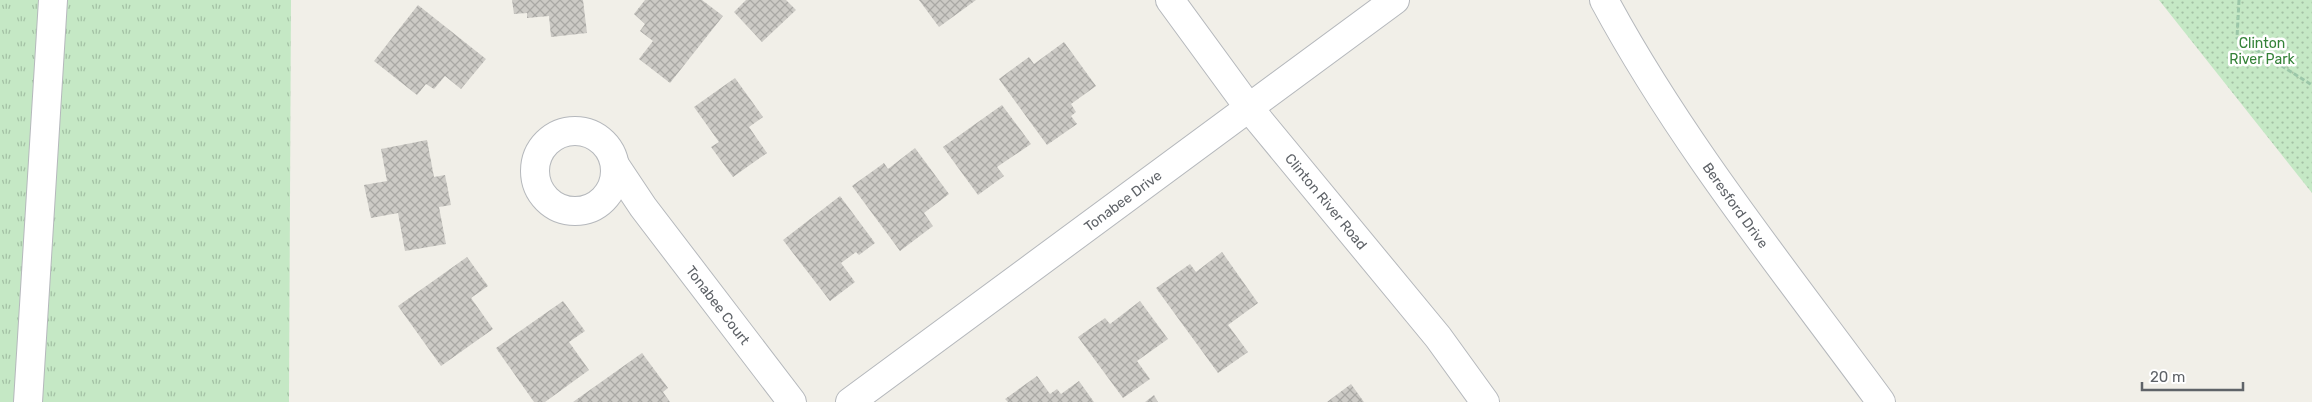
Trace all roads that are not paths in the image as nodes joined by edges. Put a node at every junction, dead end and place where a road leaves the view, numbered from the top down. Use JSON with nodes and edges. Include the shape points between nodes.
{"nodes":[{"id":1,"x":53,"y":0,"type":"edge"},
{"id":2,"x":1170,"y":0,"type":"edge"},
{"id":3,"x":1395,"y":0,"type":"edge"},
{"id":4,"x":1604,"y":0,"type":"edge"},
{"id":5,"x":1249,"y":108,"type":"junction"},
{"id":6,"x":615,"y":165,"type":"junction"},
{"id":7,"x":643,"y":207,"type":"junction"},
{"id":8,"x":590,"y":209,"type":"junction"},
{"id":9,"x":28,"y":402,"type":"edge"},
{"id":10,"x":792,"y":402,"type":"edge"},
{"id":11,"x":850,"y":402,"type":"edge"},
{"id":12,"x":1485,"y":402,"type":"edge"},
{"id":13,"x":1881,"y":402,"type":"edge"}],
"edges":[{"from":1,"to":9,"type":"street"},
{"from":2,"to":5,"type":"street","name":"Clinton River Road"},
{"from":3,"to":5,"type":"street","name":"Tonabee Drive"},
{"from":4,"to":13,"type":"street","name":"Beresford Drive","via":[[1628,45],[1682,130]]},
{"from":5,"to":11,"type":"street","name":"Tonabee Drive"},
{"from":5,"to":12,"type":"street","name":"Clinton River Road","via":[[1438,337]]},
{"from":6,"to":7,"type":"street","name":"Tonabee Court"},
{"from":6,"to":8,"type":"street","via":[[615,179],[610,192]]},
{"from":6,"to":8,"type":"street","name":"Tonabee Court","via":[[603,142],[578,131],[553,136],[536,157],[535,182],[550,204],[576,212]]},
{"from":7,"to":8,"type":"street","name":"Tonabee Court"},
{"from":7,"to":10,"type":"street","name":"Tonabee Court"}]}
